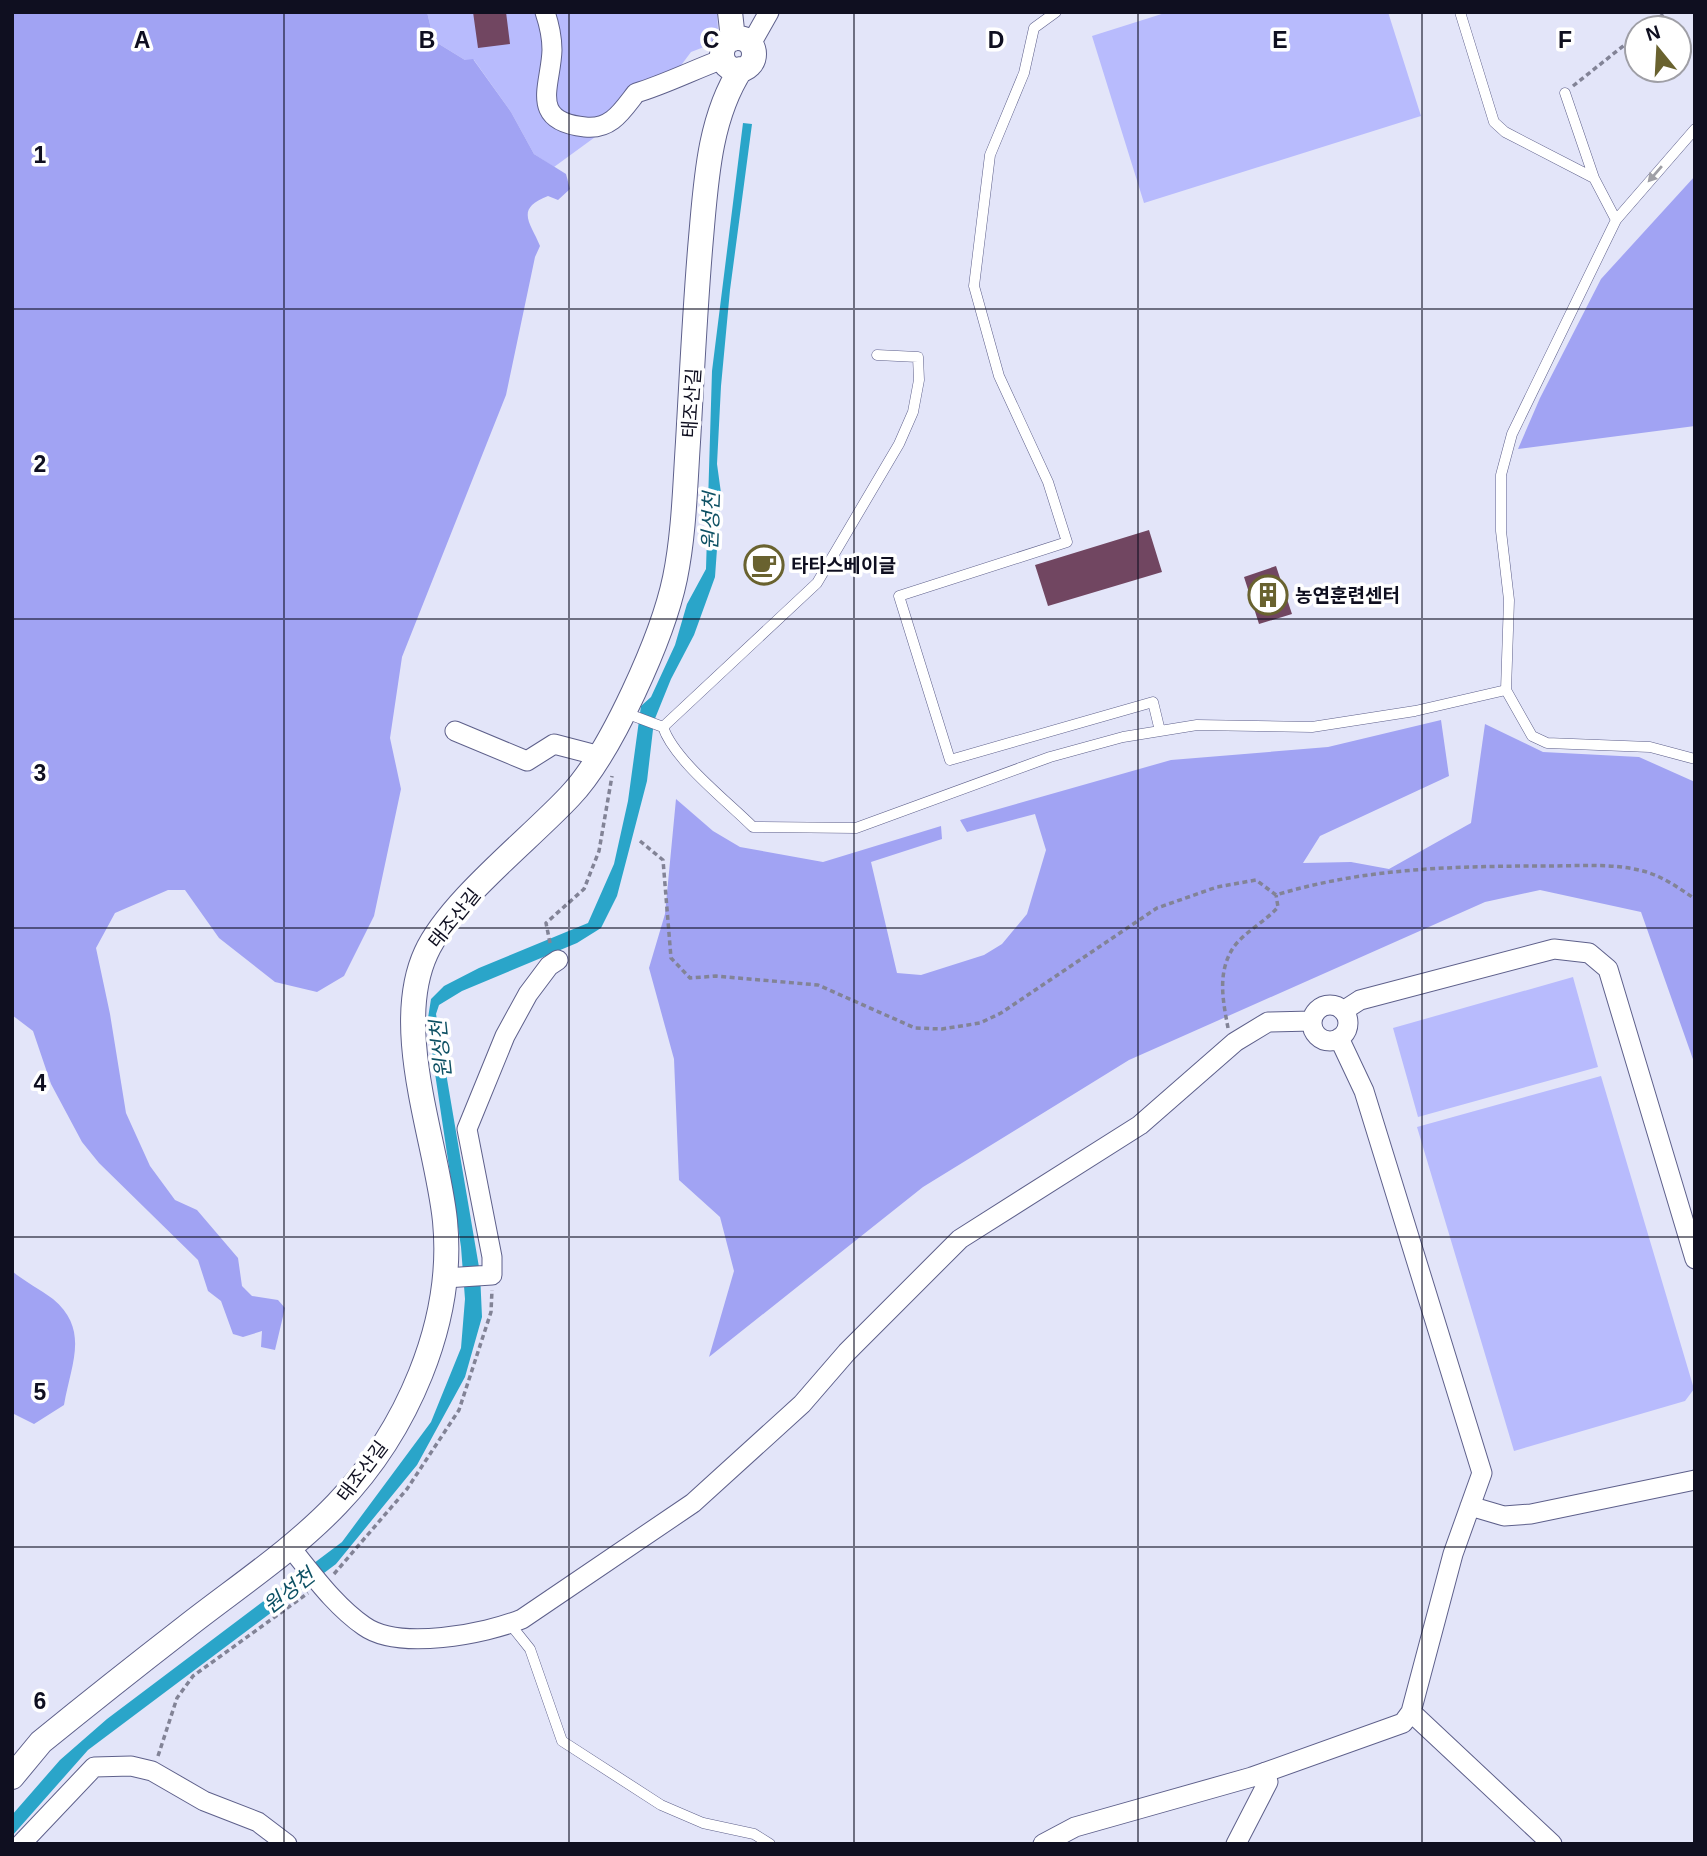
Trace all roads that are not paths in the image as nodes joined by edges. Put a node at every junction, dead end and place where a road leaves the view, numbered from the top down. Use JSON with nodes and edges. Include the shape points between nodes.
{"nodes":[{"id":1,"x":545,"y":12,"type":"edge"},
{"id":2,"x":730,"y":12,"type":"edge"},
{"id":3,"x":769,"y":12,"type":"edge"},
{"id":4,"x":1056,"y":12,"type":"edge"},
{"id":5,"x":1460,"y":12,"type":"edge"},
{"id":6,"x":737,"y":53,"type":"junction"},
{"id":7,"x":1565,"y":93,"type":"road end"},
{"id":8,"x":1695,"y":129,"type":"edge"},
{"id":9,"x":1594,"y":178,"type":"junction"},
{"id":10,"x":1616,"y":220,"type":"junction"},
{"id":11,"x":877,"y":355,"type":"dead end"},
{"id":12,"x":1506,"y":690,"type":"junction"},
{"id":13,"x":627,"y":715,"type":"junction"},
{"id":14,"x":659,"y":726,"type":"junction"},
{"id":15,"x":455,"y":731,"type":"dead end"},
{"id":16,"x":1160,"y":731,"type":"junction"},
{"id":17,"x":1695,"y":759,"type":"edge"},
{"id":18,"x":606,"y":763,"type":"junction"},
{"id":19,"x":558,"y":960,"type":"dead end"},
{"id":20,"x":1343,"y":1011,"type":"junction"},
{"id":21,"x":1312,"y":1021,"type":"junction"},
{"id":22,"x":1339,"y":1038,"type":"junction"},
{"id":23,"x":1695,"y":1259,"type":"edge"},
{"id":24,"x":452,"y":1277,"type":"junction"},
{"id":25,"x":1695,"y":1480,"type":"edge"},
{"id":26,"x":1470,"y":1506,"type":"junction"},
{"id":27,"x":297,"y":1556,"type":"junction"},
{"id":28,"x":510,"y":1624,"type":"junction"},
{"id":29,"x":1411,"y":1712,"type":"junction"},
{"id":30,"x":1265,"y":1772,"type":"junction"},
{"id":31,"x":12,"y":1777,"type":"edge"},
{"id":32,"x":22,"y":1844,"type":"edge"},
{"id":33,"x":287,"y":1844,"type":"edge"},
{"id":34,"x":770,"y":1844,"type":"edge"},
{"id":35,"x":1043,"y":1844,"type":"edge"},
{"id":36,"x":1236,"y":1844,"type":"edge"},
{"id":37,"x":1552,"y":1844,"type":"edge"}],
"edges":[{"from":1,"to":6,"type":"street","via":[[552,47],[544,88],[548,107],[568,124],[597,127],[611,122],[636,93]]},
{"from":2,"to":6,"type":"street"},
{"from":3,"to":6,"type":"street","name":"태조산길"},
{"from":4,"to":16,"type":"lane","via":[[1034,28],[1024,73],[990,155],[974,286],[999,376],[1048,482],[1067,542],[899,596],[950,760],[1153,702]]},
{"from":5,"to":9,"type":"lane","via":[[1494,122]]},
{"from":6,"to":13,"type":"street","name":"태조산길","via":[[707,170],[685,495],[674,580]]},
{"from":7,"to":9,"type":"lane"},
{"from":8,"to":10,"type":"lane","one_way":true},
{"from":9,"to":10,"type":"lane"},
{"from":10,"to":12,"type":"lane","via":[[1512,434],[1501,475],[1501,531],[1509,600]]},
{"from":11,"to":14,"type":"lane","via":[[918,358],[919,380],[904,434],[857,518],[817,583]]},
{"from":12,"to":16,"type":"lane","via":[[1415,711],[1312,727],[1197,725]]},
{"from":12,"to":17,"type":"lane","via":[[1532,736],[1547,743],[1650,747]]},
{"from":13,"to":14,"type":"lane"},
{"from":13,"to":18,"type":"street","name":"태조산길"},
{"from":14,"to":16,"type":"lane","via":[[752,827],[856,828],[1051,757]]},
{"from":15,"to":18,"type":"street","via":[[527,761],[554,744]]},
{"from":18,"to":24,"type":"street","name":"태조산길","via":[[462,904],[426,951],[414,989],[412,1030]]},
{"from":19,"to":24,"type":"street","via":[[528,995],[505,1036],[467,1129],[492,1257],[490,1275]]},
{"from":20,"to":21,"type":"street","via":[[1334,1005],[1322,1006]]},
{"from":20,"to":22,"type":"street","via":[[1348,1027]]},
{"from":20,"to":23,"type":"street","via":[[1360,999],[1555,949],[1589,953],[1608,969]]},
{"from":21,"to":22,"type":"street","via":[[1318,1037]]},
{"from":21,"to":28,"type":"street","via":[[1268,1022],[1231,1045],[1140,1125],[960,1239],[802,1404],[693,1503]]},
{"from":22,"to":26,"type":"street","via":[[1364,1091],[1482,1473]]},
{"from":24,"to":27,"type":"street","name":"태조산길","via":[[422,1369],[396,1425]]},
{"from":25,"to":26,"type":"street","via":[[1531,1514],[1504,1516]]},
{"from":26,"to":29,"type":"street"},
{"from":27,"to":28,"type":"street","via":[[367,1628],[394,1636],[440,1637]]},
{"from":27,"to":31,"type":"street","name":"태조산길","via":[[72,1717],[41,1742]]},
{"from":28,"to":34,"type":"lane","via":[[530,1649],[562,1741],[661,1805],[703,1823],[754,1834]]},
{"from":29,"to":30,"type":"street","via":[[1403,1723]]},
{"from":29,"to":37,"type":"street"},
{"from":30,"to":35,"type":"street","via":[[1075,1827]]},
{"from":30,"to":36,"type":"street","via":[[1268,1782]]},
{"from":32,"to":33,"type":"street","via":[[94,1767],[131,1766],[152,1771],[204,1801],[258,1822]]}]}
